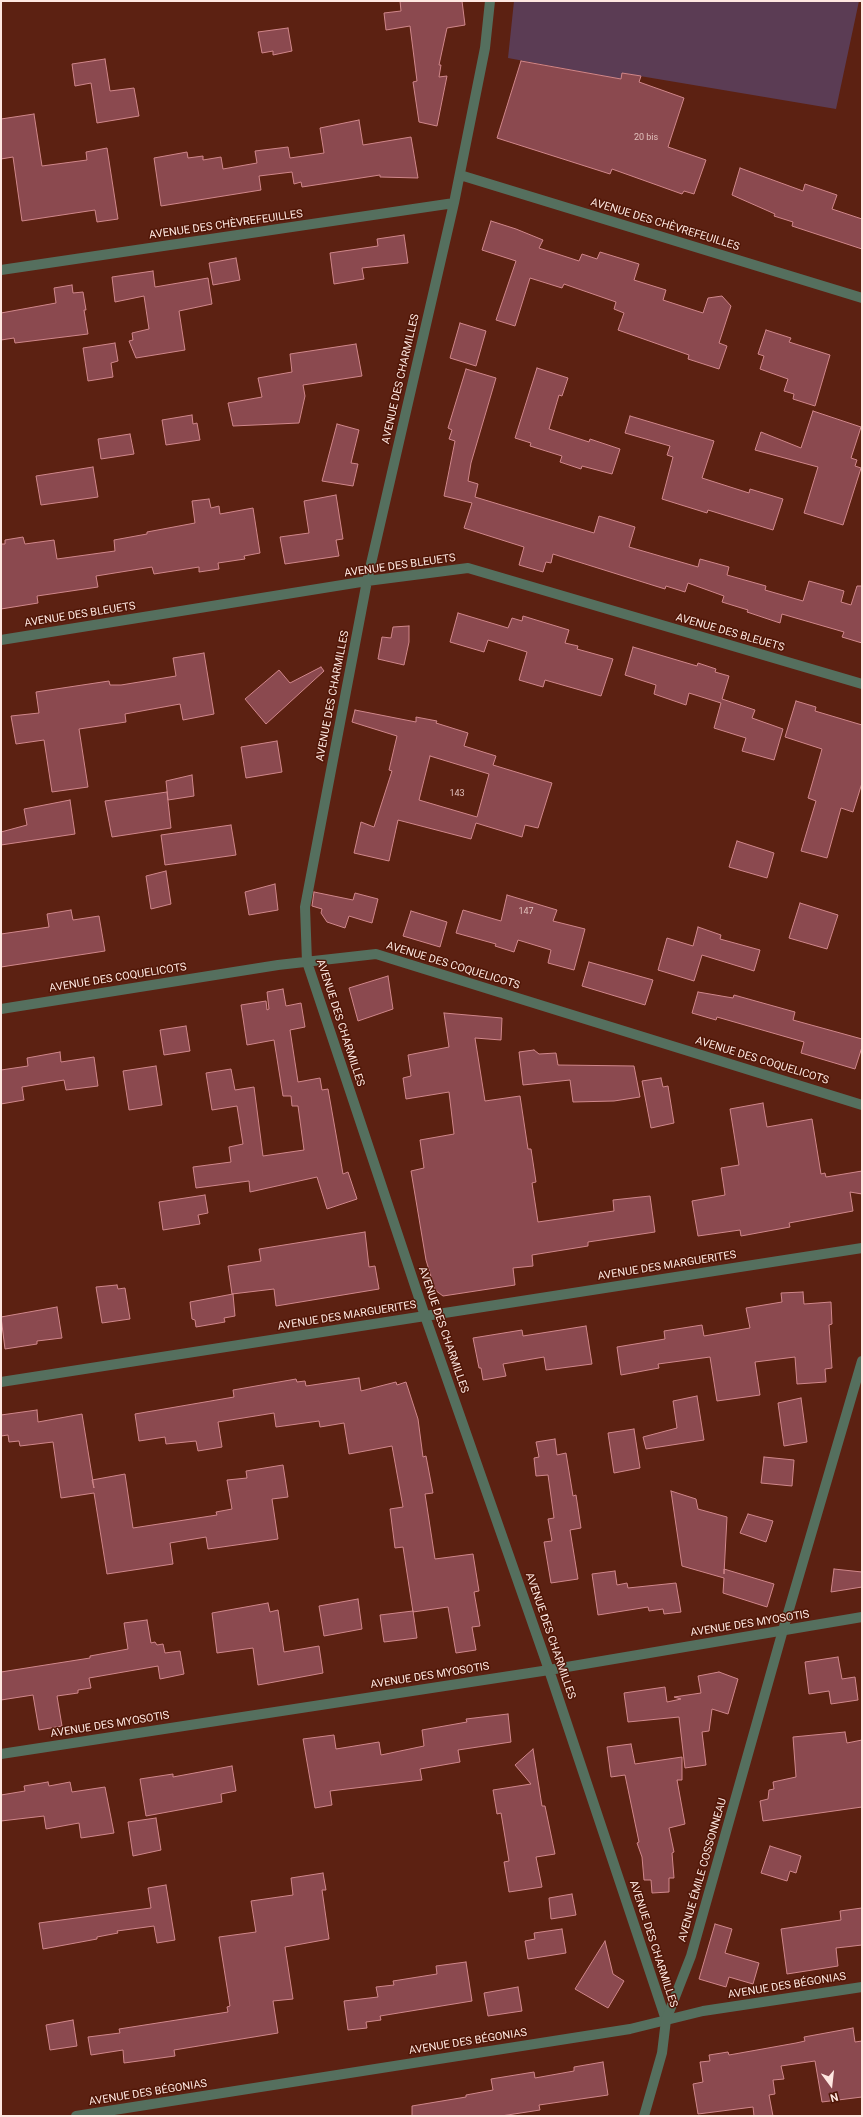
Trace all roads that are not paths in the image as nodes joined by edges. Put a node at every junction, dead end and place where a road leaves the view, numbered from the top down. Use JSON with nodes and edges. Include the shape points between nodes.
{"nodes":[{"id":1,"x":490,"y":1,"type":"edge"},
{"id":2,"x":460,"y":176,"type":"junction"},
{"id":3,"x":454,"y":203,"type":"junction"},
{"id":4,"x":1,"y":270,"type":"edge"},
{"id":5,"x":862,"y":298,"type":"edge"},
{"id":6,"x":367,"y":581,"type":"junction"},
{"id":7,"x":1,"y":640,"type":"edge"},
{"id":8,"x":862,"y":684,"type":"edge"},
{"id":9,"x":307,"y":962,"type":"junction"},
{"id":10,"x":1,"y":1009,"type":"edge"},
{"id":11,"x":862,"y":1105,"type":"edge"},
{"id":12,"x":862,"y":1248,"type":"edge"},
{"id":13,"x":425,"y":1316,"type":"junction"},
{"id":14,"x":862,"y":1361,"type":"edge"},
{"id":15,"x":1,"y":1382,"type":"edge"},
{"id":16,"x":862,"y":1618,"type":"edge"},
{"id":17,"x":783,"y":1630,"type":"junction"},
{"id":18,"x":549,"y":1670,"type":"junction"},
{"id":19,"x":1,"y":1754,"type":"edge"},
{"id":20,"x":862,"y":1987,"type":"edge"},
{"id":21,"x":666,"y":2020,"type":"junction"},
{"id":22,"x":76,"y":2116,"type":"edge"},
{"id":23,"x":644,"y":2116,"type":"edge"}],
"edges":[{"from":1,"to":2,"type":"street","name":"AVENUE DES CHARMILLES","via":[[485,48]]},
{"from":2,"to":3,"type":"street","name":"AVENUE DES CHARMILLES"},
{"from":2,"to":5,"type":"street","name":"AVENUE DES CHÈVREFEUILLES"},
{"from":3,"to":4,"type":"street","name":"AVENUE DES CHÈVREFEUILLES"},
{"from":3,"to":6,"type":"street","name":"AVENUE DES CHARMILLES"},
{"from":6,"to":7,"type":"street","name":"AVENUE DES BLEUETS"},
{"from":6,"to":8,"type":"street","name":"AVENUE DES BLEUETS","via":[[468,568]]},
{"from":6,"to":9,"type":"street","name":"AVENUE DES CHARMILLES","via":[[305,907]]},
{"from":9,"to":10,"type":"street","name":"AVENUE DES COQUELICOTS"},
{"from":9,"to":11,"type":"street","name":"AVENUE DES COQUELICOTS","via":[[376,954]]},
{"from":9,"to":13,"type":"street","name":"AVENUE DES CHARMILLES"},
{"from":12,"to":13,"type":"street","name":"AVENUE DES MARGUERITES"},
{"from":13,"to":15,"type":"street","name":"AVENUE DES MARGUERITES"},
{"from":13,"to":18,"type":"street","name":"AVENUE DES CHARMILLES"},
{"from":14,"to":17,"type":"street","name":"AVENUE ÉMILE COSSONNEAU"},
{"from":16,"to":17,"type":"street","name":"AVENUE DES MYOSOTIS"},
{"from":17,"to":18,"type":"street","name":"AVENUE DES MYOSOTIS"},
{"from":17,"to":21,"type":"street","name":"AVENUE ÉMILE COSSONNEAU","via":[[691,1956]]},
{"from":18,"to":19,"type":"street","name":"AVENUE DES MYOSOTIS"},
{"from":18,"to":21,"type":"street","name":"AVENUE DES CHARMILLES"},
{"from":20,"to":21,"type":"street","name":"AVENUE DES BÉGONIAS"},
{"from":21,"to":22,"type":"street","name":"AVENUE DES BÉGONIAS","via":[[622,2030]]},
{"from":21,"to":23,"type":"street","name":"AVENUE ÉMILE COSSONNEAU","via":[[662,2053]]}]}
